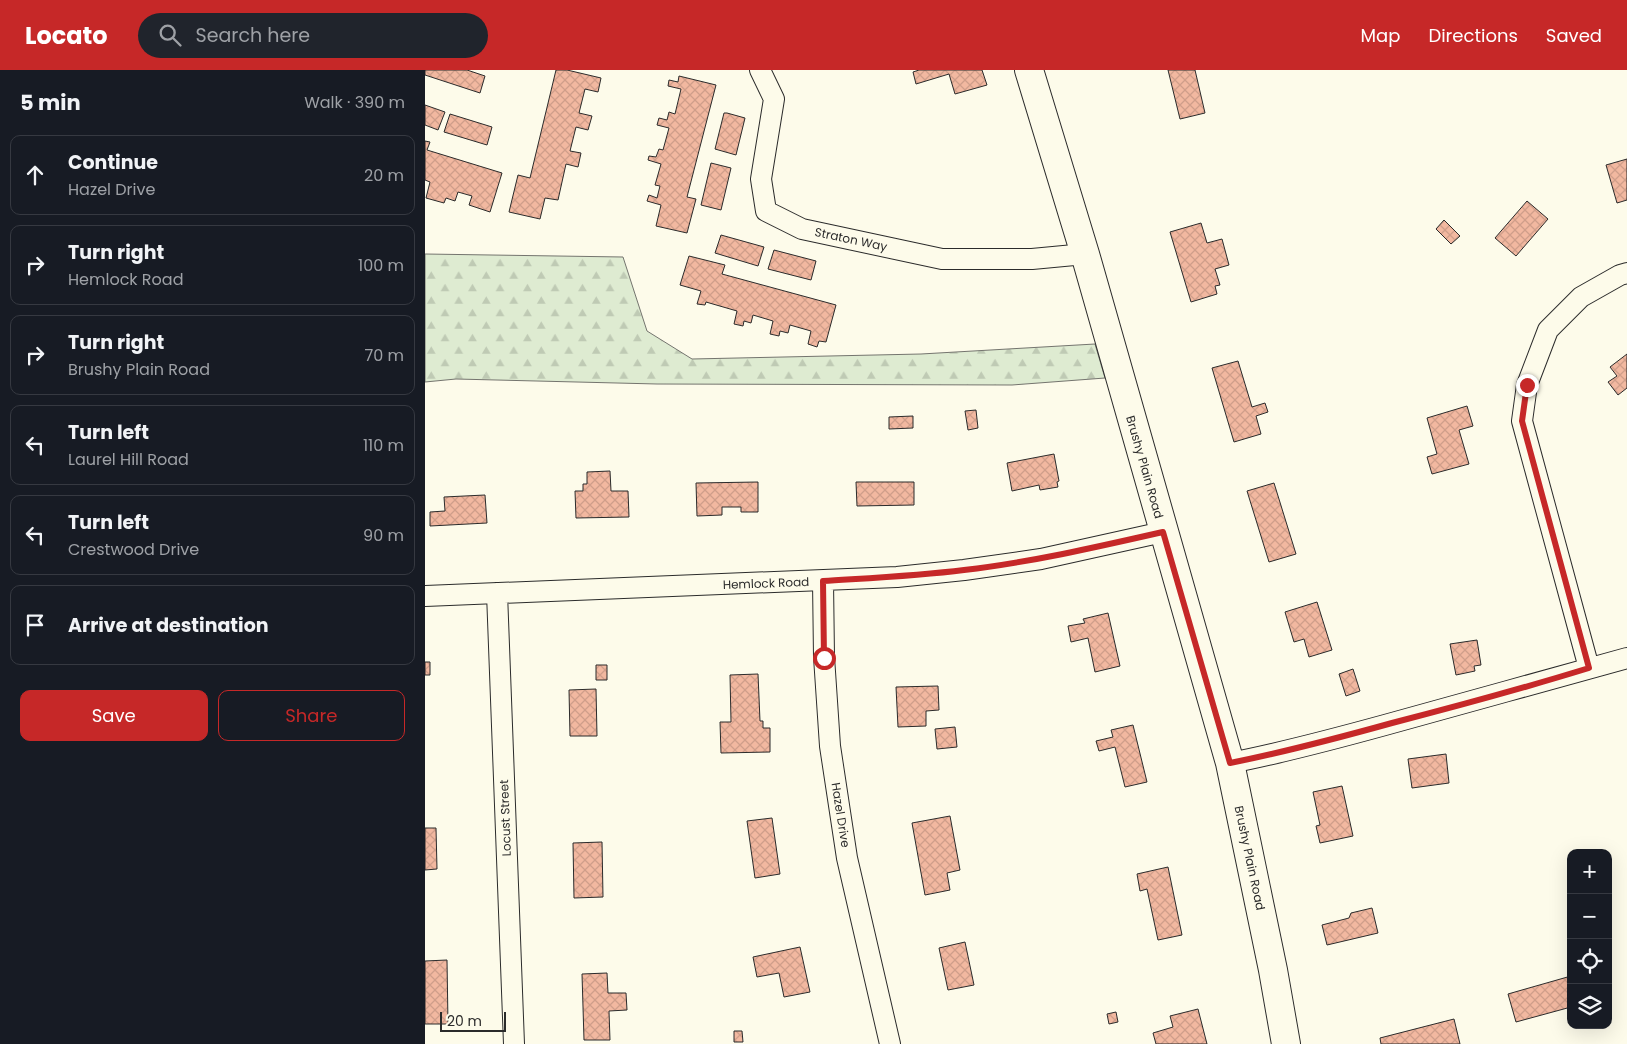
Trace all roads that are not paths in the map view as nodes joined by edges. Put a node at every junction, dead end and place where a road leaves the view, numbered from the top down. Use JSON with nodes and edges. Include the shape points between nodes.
{"nodes":[{"id":1,"x":760,"y":70,"type":"edge"},
{"id":2,"x":1029,"y":70,"type":"edge"},
{"id":3,"x":1085,"y":254,"type":"junction"},
{"id":4,"x":1627,"y":273,"type":"edge"},
{"id":5,"x":1163,"y":532,"type":"junction"},
{"id":6,"x":823,"y":581,"type":"junction"},
{"id":7,"x":497,"y":593,"type":"junction"},
{"id":8,"x":425,"y":596,"type":"edge"},
{"id":9,"x":1627,"y":658,"type":"edge"},
{"id":10,"x":1589,"y":668,"type":"junction"},
{"id":11,"x":1230,"y":763,"type":"junction"},
{"id":12,"x":514,"y":1044,"type":"edge"},
{"id":13,"x":890,"y":1044,"type":"edge"},
{"id":14,"x":1286,"y":1044,"type":"edge"}],
"edges":[{"from":1,"to":3,"type":"street","name":"Straton Way","via":[[774,99],[761,179],[766,211],[802,229],[941,259],[1032,259]]},
{"from":2,"to":3,"type":"main road","name":"Brushy Plain Road"},
{"from":3,"to":5,"type":"main road","name":"Brushy Plain Road"},
{"from":4,"to":10,"type":"street","via":[[1581,297],[1548,330],[1527,385],[1522,421]]},
{"from":5,"to":6,"type":"street","name":"Hemlock Road","via":[[1041,558],[964,570]]},
{"from":5,"to":11,"type":"main road","name":"Brushy Plain Road"},
{"from":6,"to":7,"type":"street","name":"Hemlock Road"},
{"from":6,"to":13,"type":"street","name":"Hazel Drive","via":[[830,746],[847,858]]},
{"from":7,"to":8,"type":"street","name":"Hemlock Road"},
{"from":7,"to":12,"type":"street","name":"Locust Street"},
{"from":9,"to":10,"type":"street"},
{"from":10,"to":11,"type":"street","via":[[1362,731]]},
{"from":11,"to":14,"type":"main road","name":"Brushy Plain Road"}]}
